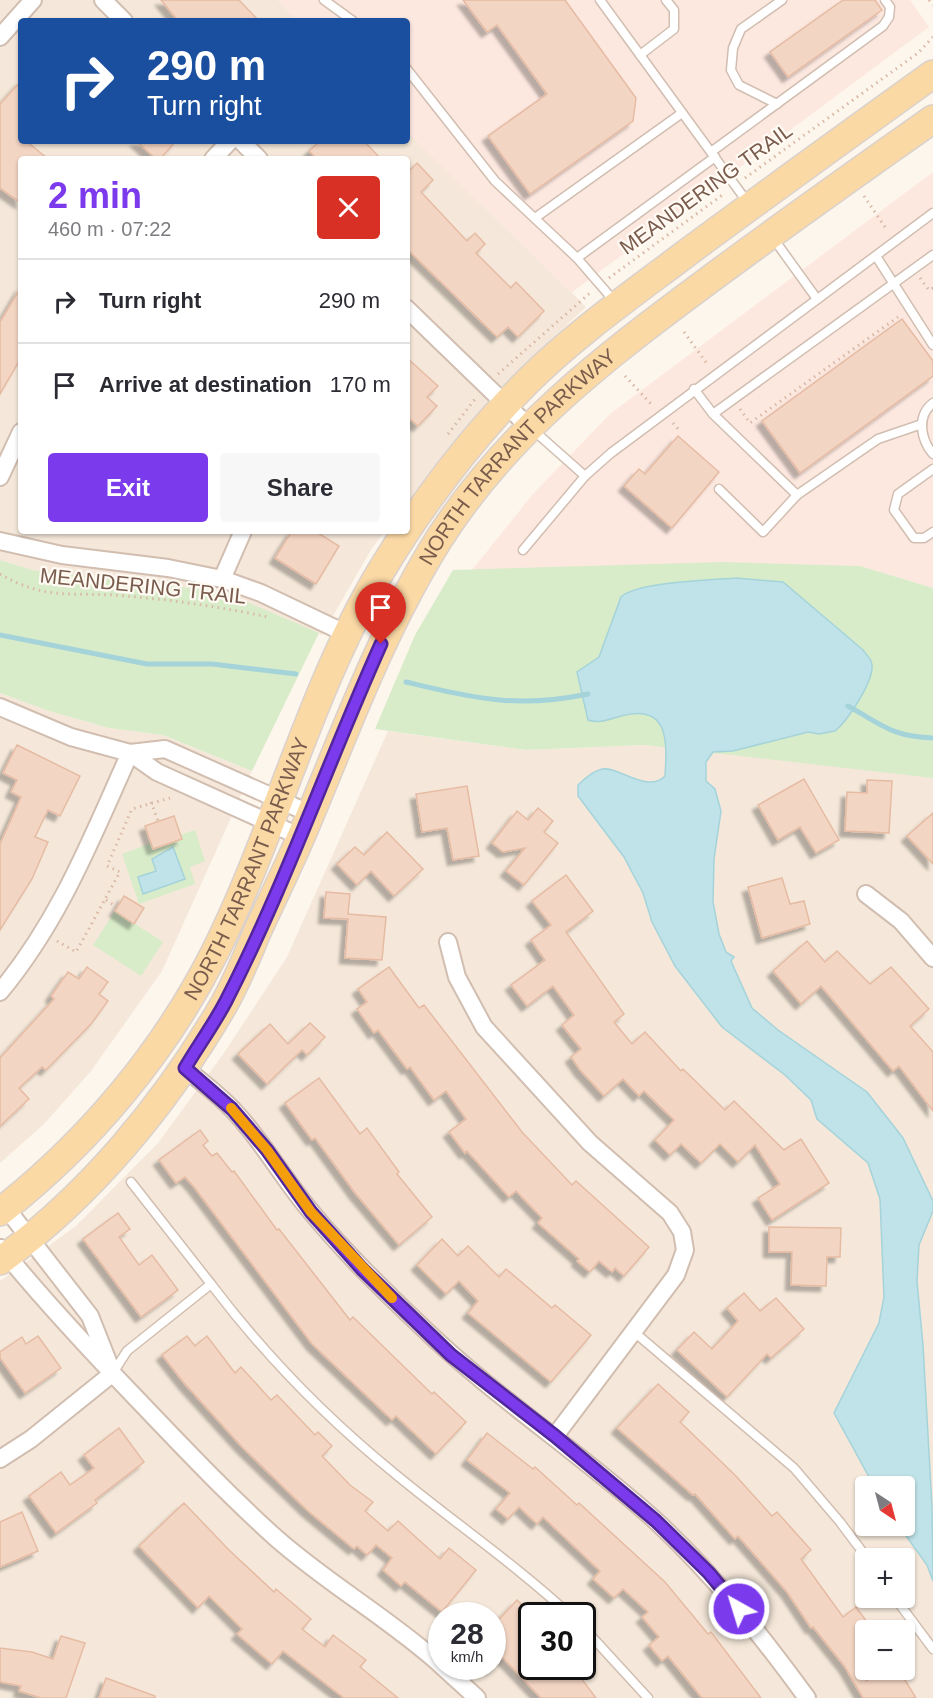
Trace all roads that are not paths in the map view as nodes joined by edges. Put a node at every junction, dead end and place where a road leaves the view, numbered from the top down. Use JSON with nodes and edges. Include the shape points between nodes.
{"nodes":[{"id":1,"x":33,"y":0,"type":"edge"},
{"id":2,"x":103,"y":0,"type":"edge"},
{"id":3,"x":324,"y":0,"type":"edge"},
{"id":4,"x":600,"y":0,"type":"edge"},
{"id":5,"x":666,"y":0,"type":"edge"},
{"id":6,"x":782,"y":0,"type":"edge"},
{"id":7,"x":885,"y":0,"type":"edge"},
{"id":8,"x":121,"y":18,"type":"edge"},
{"id":9,"x":348,"y":18,"type":"edge"},
{"id":10,"x":0,"y":37,"type":"edge"},
{"id":11,"x":640,"y":56,"type":"junction"},
{"id":12,"x":410,"y":73,"type":"edge"},
{"id":13,"x":933,"y":74,"type":"edge"},
{"id":14,"x":777,"y":104,"type":"junction"},
{"id":15,"x":682,"y":112,"type":"junction"},
{"id":16,"x":933,"y":119,"type":"edge"},
{"id":17,"x":227,"y":144,"type":"edge"},
{"id":18,"x":245,"y":144,"type":"edge"},
{"id":19,"x":713,"y":154,"type":"junction"},
{"id":20,"x":216,"y":156,"type":"edge"},
{"id":21,"x":256,"y":156,"type":"edge"},
{"id":22,"x":743,"y":195,"type":"junction"},
{"id":23,"x":933,"y":213,"type":"edge"},
{"id":24,"x":535,"y":218,"type":"junction"},
{"id":25,"x":771,"y":234,"type":"junction"},
{"id":26,"x":933,"y":255,"type":"edge"},
{"id":27,"x":876,"y":256,"type":"junction"},
{"id":28,"x":576,"y":258,"type":"junction"},
{"id":29,"x":895,"y":283,"type":"junction"},
{"id":30,"x":608,"y":295,"type":"junction"},
{"id":31,"x":817,"y":299,"type":"junction"},
{"id":32,"x":410,"y":312,"type":"edge"},
{"id":33,"x":933,"y":345,"type":"edge"},
{"id":34,"x":694,"y":389,"type":"junction"},
{"id":35,"x":933,"y":403,"type":"edge"},
{"id":36,"x":506,"y":404,"type":"junction"},
{"id":37,"x":713,"y":414,"type":"junction"},
{"id":38,"x":922,"y":424,"type":"junction"},
{"id":39,"x":529,"y":427,"type":"junction"},
{"id":40,"x":18,"y":438,"type":"edge"},
{"id":41,"x":933,"y":454,"type":"edge"},
{"id":42,"x":933,"y":469,"type":"edge"},
{"id":43,"x":585,"y":476,"type":"junction"},
{"id":44,"x":0,"y":477,"type":"edge"},
{"id":45,"x":719,"y":489,"type":"dead end"},
{"id":46,"x":797,"y":495,"type":"junction"},
{"id":47,"x":410,"y":527,"type":"edge"},
{"id":48,"x":933,"y":532,"type":"edge"},
{"id":49,"x":242,"y":534,"type":"edge"},
{"id":50,"x":406,"y":534,"type":"edge"},
{"id":51,"x":0,"y":541,"type":"edge"},
{"id":52,"x":523,"y":550,"type":"dead end"},
{"id":53,"x":222,"y":579,"type":"junction"},
{"id":54,"x":347,"y":634,"type":"junction"},
{"id":55,"x":0,"y":707,"type":"edge"},
{"id":56,"x":130,"y":753,"type":"junction"},
{"id":57,"x":274,"y":811,"type":"junction"},
{"id":58,"x":306,"y":826,"type":"junction"},
{"id":59,"x":866,"y":894,"type":"dead end"},
{"id":60,"x":448,"y":942,"type":"dead end"},
{"id":61,"x":933,"y":958,"type":"edge"},
{"id":62,"x":0,"y":992,"type":"edge"},
{"id":63,"x":185,"y":1068,"type":"junction"},
{"id":64,"x":131,"y":1182,"type":"dead end"},
{"id":65,"x":3,"y":1210,"type":"edge"},
{"id":66,"x":30,"y":1238,"type":"junction"},
{"id":67,"x":2,"y":1255,"type":"edge"},
{"id":68,"x":211,"y":1284,"type":"junction"},
{"id":69,"x":633,"y":1331,"type":"junction"},
{"id":70,"x":113,"y":1373,"type":"junction"},
{"id":71,"x":555,"y":1436,"type":"junction"},
{"id":72,"x":0,"y":1459,"type":"edge"},
{"id":73,"x":860,"y":1548,"type":"edge"},
{"id":74,"x":555,"y":1602,"type":"edge"},
{"id":75,"x":902,"y":1608,"type":"edge"},
{"id":76,"x":596,"y":1641,"type":"edge"},
{"id":77,"x":933,"y":1649,"type":"edge"},
{"id":78,"x":428,"y":1653,"type":"edge"},
{"id":79,"x":457,"y":1680,"type":"edge"},
{"id":80,"x":477,"y":1698,"type":"edge"},
{"id":81,"x":648,"y":1698,"type":"edge"},
{"id":82,"x":807,"y":1698,"type":"edge"}],
"edges":[{"from":1,"to":10,"type":"street"},
{"from":2,"to":8,"type":"street"},
{"from":3,"to":9,"type":"lane"},
{"from":4,"to":11,"type":"lane"},
{"from":5,"to":11,"type":"lane","via":[[674,10],[674,29]]},
{"from":6,"to":14,"type":"lane","via":[[741,29],[733,48],[731,70],[739,85]]},
{"from":7,"to":14,"type":"lane","via":[[890,7],[883,26]]},
{"from":11,"to":15,"type":"lane"},
{"from":12,"to":24,"type":"lane","via":[[495,181]]},
{"from":13,"to":22,"type":"main road","name":"NORTH TARRANT PARKWAY"},
{"from":14,"to":19,"type":"lane"},
{"from":15,"to":19,"type":"lane"},
{"from":15,"to":24,"type":"lane"},
{"from":16,"to":25,"type":"main road","name":"NORTH TARRANT PARKWAY"},
{"from":17,"to":20,"type":"street"},
{"from":18,"to":21,"type":"street"},
{"from":19,"to":22,"type":"lane"},
{"from":19,"to":28,"type":"lane"},
{"from":22,"to":25,"type":"main road"},
{"from":22,"to":30,"type":"main road","name":"NORTH TARRANT PARKWAY"},
{"from":23,"to":27,"type":"lane"},
{"from":24,"to":28,"type":"lane"},
{"from":25,"to":31,"type":"lane"},
{"from":25,"to":39,"type":"main road","name":"NORTH TARRANT PARKWAY","via":[[585,374]]},
{"from":26,"to":29,"type":"lane"},
{"from":27,"to":29,"type":"lane"},
{"from":27,"to":31,"type":"lane"},
{"from":28,"to":30,"type":"lane"},
{"from":29,"to":33,"type":"lane"},
{"from":29,"to":37,"type":"lane"},
{"from":30,"to":36,"type":"main road","name":"NORTH TARRANT PARKWAY","via":[[566,346]]},
{"from":31,"to":34,"type":"lane"},
{"from":32,"to":36,"type":"street"},
{"from":34,"to":37,"type":"lane"},
{"from":34,"to":43,"type":"lane"},
{"from":35,"to":38,"type":"lane"},
{"from":36,"to":39,"type":"street"},
{"from":36,"to":47,"type":"main road","name":"NORTH TARRANT PARKWAY"},
{"from":37,"to":46,"type":"lane"},
{"from":38,"to":41,"type":"lane","via":[[923,440]]},
{"from":38,"to":46,"type":"lane","via":[[878,439]]},
{"from":39,"to":43,"type":"lane"},
{"from":39,"to":58,"type":"main road","name":"NORTH TARRANT PARKWAY","via":[[467,498],[412,583],[364,682]]},
{"from":40,"to":44,"type":"street"},
{"from":42,"to":48,"type":"lane","via":[[898,494],[894,510],[914,538],[924,538]]},
{"from":43,"to":52,"type":"lane"},
{"from":45,"to":46,"type":"lane","via":[[763,532]]},
{"from":49,"to":53,"type":"street"},
{"from":50,"to":54,"type":"main road","name":"NORTH TARRANT PARKWAY"},
{"from":51,"to":53,"type":"street","via":[[62,555]]},
{"from":53,"to":54,"type":"street","via":[[261,592]]},
{"from":54,"to":57,"type":"main road","name":"NORTH TARRANT PARKWAY"},
{"from":55,"to":56,"type":"street","via":[[72,737]]},
{"from":56,"to":57,"type":"street","via":[[157,772]]},
{"from":56,"to":57,"type":"street","via":[[165,749]]},
{"from":56,"to":62,"type":"street","via":[[66,896]]},
{"from":57,"to":58,"type":"street"},
{"from":57,"to":58,"type":"street"},
{"from":57,"to":65,"type":"main road","name":"NORTH TARRANT PARKWAY","via":[[217,947],[150,1059],[78,1143]]},
{"from":58,"to":63,"type":"main road","name":"NORTH TARRANT PARKWAY","via":[[225,1003]]},
{"from":59,"to":61,"type":"street","via":[[901,921]]},
{"from":60,"to":69,"type":"street","via":[[457,977],[484,1027],[590,1143],[670,1213],[682,1232],[683,1262]]},
{"from":63,"to":66,"type":"main road","name":"NORTH TARRANT PARKWAY","via":[[120,1150]]},
{"from":63,"to":71,"type":"street","via":[[232,1109],[311,1212],[362,1269],[451,1355]]},
{"from":64,"to":68,"type":"lane"},
{"from":65,"to":66,"type":"street"},
{"from":66,"to":67,"type":"main road","name":"NORTH TARRANT PARKWAY"},
{"from":66,"to":70,"type":"street","via":[[90,1316]]},
{"from":67,"to":70,"type":"street"},
{"from":68,"to":70,"type":"lane","via":[[127,1351]]},
{"from":68,"to":74,"type":"lane","via":[[274,1362],[312,1400],[392,1472]]},
{"from":69,"to":71,"type":"street"},
{"from":69,"to":73,"type":"lane","via":[[794,1468]]},
{"from":70,"to":72,"type":"street"},
{"from":70,"to":78,"type":"street","via":[[277,1539]]},
{"from":71,"to":82,"type":"street","via":[[656,1521],[709,1573]]},
{"from":75,"to":77,"type":"lane"},
{"from":76,"to":81,"type":"lane"},
{"from":79,"to":80,"type":"street"}]}
